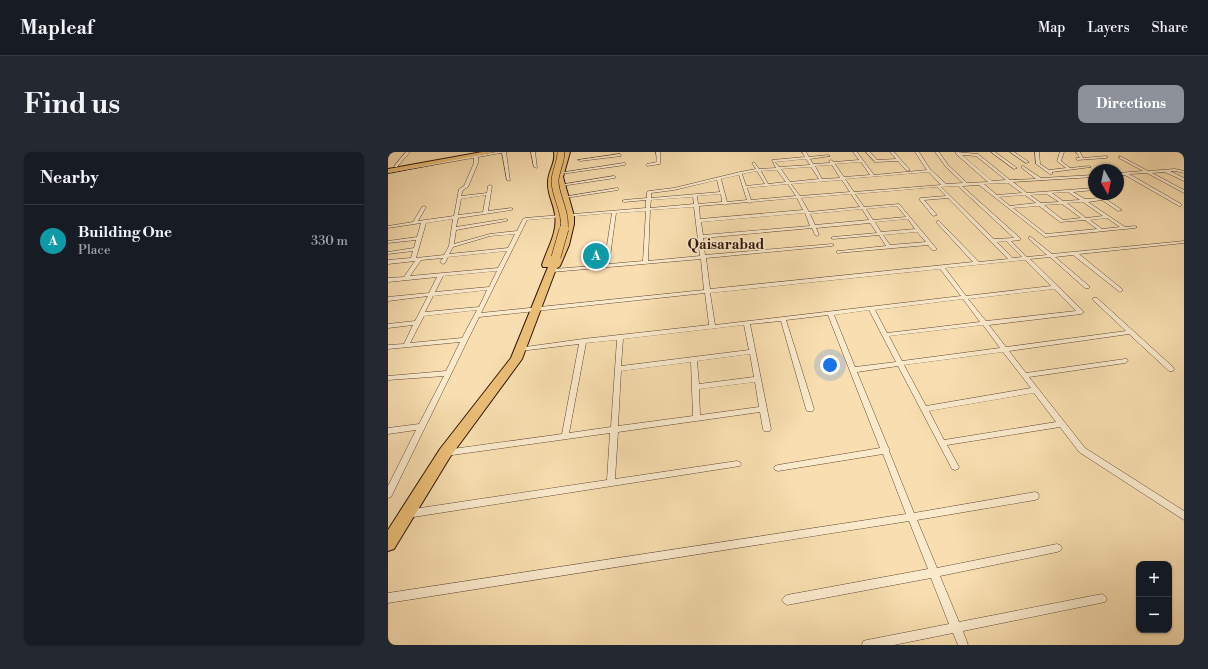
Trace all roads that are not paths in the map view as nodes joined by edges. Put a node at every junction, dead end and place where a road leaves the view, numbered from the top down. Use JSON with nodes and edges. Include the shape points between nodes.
{"nodes":[{"id":1,"x":408,"y":152,"type":"edge"},
{"id":2,"x":478,"y":152,"type":"edge"},
{"id":3,"x":487,"y":152,"type":"edge"},
{"id":4,"x":492,"y":152,"type":"edge"},
{"id":5,"x":504,"y":152,"type":"edge"},
{"id":6,"x":533,"y":152,"type":"edge"},
{"id":7,"x":557,"y":152,"type":"edge"},
{"id":8,"x":561,"y":152,"type":"edge"},
{"id":9,"x":567,"y":152,"type":"edge"},
{"id":10,"x":597,"y":152,"type":"edge"},
{"id":11,"x":658,"y":152,"type":"edge"},
{"id":12,"x":804,"y":152,"type":"edge"},
{"id":13,"x":855,"y":152,"type":"edge"},
{"id":14,"x":868,"y":152,"type":"edge"},
{"id":15,"x":892,"y":152,"type":"edge"},
{"id":16,"x":917,"y":152,"type":"edge"},
{"id":17,"x":937,"y":152,"type":"edge"},
{"id":18,"x":993,"y":152,"type":"edge"},
{"id":19,"x":1012,"y":152,"type":"edge"},
{"id":20,"x":1037,"y":152,"type":"edge"},
{"id":21,"x":1062,"y":152,"type":"edge"},
{"id":22,"x":1078,"y":152,"type":"edge"},
{"id":23,"x":958,"y":153,"type":"edge"},
{"id":24,"x":620,"y":154,"type":"dead end"},
{"id":25,"x":827,"y":154,"type":"edge"},
{"id":26,"x":1120,"y":156,"type":"dead end"},
{"id":27,"x":476,"y":157,"type":"junction"},
{"id":28,"x":598,"y":157,"type":"junction"},
{"id":29,"x":1106,"y":157,"type":"dead end"},
{"id":30,"x":808,"y":158,"type":"junction"},
{"id":31,"x":1082,"y":159,"type":"junction"},
{"id":32,"x":580,"y":160,"type":"dead end"},
{"id":33,"x":900,"y":160,"type":"junction"},
{"id":34,"x":862,"y":161,"type":"junction"},
{"id":35,"x":1027,"y":162,"type":"dead end"},
{"id":36,"x":754,"y":163,"type":"dead end"},
{"id":37,"x":624,"y":164,"type":"dead end"},
{"id":38,"x":833,"y":164,"type":"junction"},
{"id":39,"x":612,"y":165,"type":"junction"},
{"id":40,"x":648,"y":165,"type":"dead end"},
{"id":41,"x":812,"y":165,"type":"junction"},
{"id":42,"x":396,"y":166,"type":"junction"},
{"id":43,"x":1088,"y":166,"type":"edge"},
{"id":44,"x":536,"y":167,"type":"dead end"},
{"id":45,"x":599,"y":167,"type":"junction"},
{"id":46,"x":1023,"y":167,"type":"dead end"},
{"id":47,"x":1088,"y":167,"type":"edge"},
{"id":48,"x":778,"y":168,"type":"junction"},
{"id":49,"x":1015,"y":168,"type":"dead end"},
{"id":50,"x":1069,"y":169,"type":"junction"},
{"id":51,"x":758,"y":170,"type":"junction"},
{"id":52,"x":908,"y":170,"type":"dead end"},
{"id":53,"x":388,"y":171,"type":"edge"},
{"id":54,"x":930,"y":171,"type":"junction"},
{"id":55,"x":1048,"y":171,"type":"junction"},
{"id":56,"x":1166,"y":171,"type":"junction"},
{"id":57,"x":1147,"y":172,"type":"junction"},
{"id":58,"x":1184,"y":172,"type":"edge"},
{"id":59,"x":561,"y":173,"type":"junction"},
{"id":60,"x":740,"y":173,"type":"junction"},
{"id":61,"x":1126,"y":174,"type":"joint"},
{"id":62,"x":873,"y":176,"type":"junction"},
{"id":63,"x":614,"y":177,"type":"junction"},
{"id":64,"x":1088,"y":177,"type":"edge"},
{"id":65,"x":719,"y":178,"type":"junction"},
{"id":66,"x":844,"y":178,"type":"junction"},
{"id":67,"x":1060,"y":179,"type":"junction"},
{"id":68,"x":509,"y":180,"type":"dead end"},
{"id":69,"x":821,"y":180,"type":"junction"},
{"id":70,"x":1041,"y":180,"type":"junction"},
{"id":71,"x":1184,"y":180,"type":"edge"},
{"id":72,"x":1010,"y":182,"type":"junction"},
{"id":73,"x":788,"y":183,"type":"junction"},
{"id":74,"x":992,"y":183,"type":"junction"},
{"id":75,"x":695,"y":184,"type":"junction"},
{"id":76,"x":966,"y":184,"type":"junction"},
{"id":77,"x":981,"y":184,"type":"junction"},
{"id":78,"x":561,"y":185,"type":"junction"},
{"id":79,"x":767,"y":185,"type":"junction"},
{"id":80,"x":959,"y":185,"type":"junction"},
{"id":81,"x":490,"y":186,"type":"dead end"},
{"id":82,"x":938,"y":186,"type":"junction"},
{"id":83,"x":945,"y":186,"type":"junction"},
{"id":84,"x":745,"y":187,"type":"junction"},
{"id":85,"x":1088,"y":189,"type":"edge"},
{"id":86,"x":1068,"y":190,"type":"junction"},
{"id":87,"x":1048,"y":192,"type":"junction"},
{"id":88,"x":1184,"y":192,"type":"edge"},
{"id":89,"x":723,"y":193,"type":"junction"},
{"id":90,"x":488,"y":194,"type":"junction"},
{"id":91,"x":854,"y":194,"type":"junction"},
{"id":92,"x":1026,"y":194,"type":"junction"},
{"id":93,"x":696,"y":195,"type":"junction"},
{"id":94,"x":995,"y":196,"type":"junction"},
{"id":95,"x":565,"y":197,"type":"junction"},
{"id":96,"x":948,"y":197,"type":"junction"},
{"id":97,"x":458,"y":198,"type":"junction"},
{"id":98,"x":799,"y":198,"type":"junction"},
{"id":99,"x":648,"y":199,"type":"junction"},
{"id":100,"x":1093,"y":200,"type":"edge"},
{"id":101,"x":1105,"y":200,"type":"edge"},
{"id":102,"x":624,"y":201,"type":"dead end"},
{"id":103,"x":1083,"y":201,"type":"junction"},
{"id":104,"x":750,"y":202,"type":"junction"},
{"id":105,"x":1063,"y":202,"type":"junction"},
{"id":106,"x":726,"y":204,"type":"junction"},
{"id":107,"x":1040,"y":204,"type":"junction"},
{"id":108,"x":696,"y":206,"type":"junction"},
{"id":109,"x":1180,"y":206,"type":"dead end"},
{"id":110,"x":424,"y":207,"type":"dead end"},
{"id":111,"x":1010,"y":207,"type":"junction"},
{"id":112,"x":863,"y":208,"type":"junction"},
{"id":113,"x":511,"y":209,"type":"dead end"},
{"id":114,"x":648,"y":210,"type":"junction"},
{"id":115,"x":1120,"y":210,"type":"dead end"},
{"id":116,"x":807,"y":212,"type":"junction"},
{"id":117,"x":485,"y":213,"type":"junction"},
{"id":118,"x":614,"y":213,"type":"junction"},
{"id":119,"x":935,"y":215,"type":"dead end"},
{"id":120,"x":560,"y":216,"type":"junction"},
{"id":121,"x":570,"y":216,"type":"junction"},
{"id":122,"x":1107,"y":217,"type":"junction"},
{"id":123,"x":454,"y":218,"type":"junction"},
{"id":124,"x":909,"y":218,"type":"junction"},
{"id":125,"x":1086,"y":219,"type":"junction"},
{"id":126,"x":506,"y":220,"type":"dead end"},
{"id":127,"x":698,"y":221,"type":"junction"},
{"id":128,"x":872,"y":221,"type":"junction"},
{"id":129,"x":424,"y":222,"type":"junction"},
{"id":130,"x":939,"y":222,"type":"dead end"},
{"id":131,"x":487,"y":223,"type":"junction"},
{"id":132,"x":415,"y":224,"type":"junction"},
{"id":133,"x":813,"y":226,"type":"junction"},
{"id":134,"x":388,"y":227,"type":"edge"},
{"id":135,"x":1135,"y":227,"type":"dead end"},
{"id":136,"x":1124,"y":228,"type":"junction"},
{"id":137,"x":454,"y":229,"type":"junction"},
{"id":138,"x":919,"y":230,"type":"junction"},
{"id":139,"x":1101,"y":230,"type":"junction"},
{"id":140,"x":518,"y":232,"type":"junction"},
{"id":141,"x":490,"y":234,"type":"junction"},
{"id":142,"x":881,"y":234,"type":"junction"},
{"id":143,"x":817,"y":235,"type":"dead end"},
{"id":144,"x":700,"y":237,"type":"junction"},
{"id":145,"x":419,"y":238,"type":"junction"},
{"id":146,"x":833,"y":238,"type":"dead end"},
{"id":147,"x":1031,"y":238,"type":"dead end"},
{"id":148,"x":1007,"y":240,"type":"junction"},
{"id":149,"x":993,"y":241,"type":"junction"},
{"id":150,"x":388,"y":242,"type":"edge"},
{"id":151,"x":1184,"y":242,"type":"edge"},
{"id":152,"x":929,"y":243,"type":"junction"},
{"id":153,"x":832,"y":245,"type":"dead end"},
{"id":154,"x":451,"y":246,"type":"junction"},
{"id":155,"x":889,"y":247,"type":"junction"},
{"id":156,"x":416,"y":249,"type":"junction"},
{"id":157,"x":511,"y":249,"type":"junction"},
{"id":158,"x":934,"y":249,"type":"dead end"},
{"id":159,"x":388,"y":252,"type":"edge"},
{"id":160,"x":839,"y":252,"type":"dead end"},
{"id":161,"x":1074,"y":253,"type":"junction"},
{"id":162,"x":446,"y":256,"type":"junction"},
{"id":163,"x":1051,"y":256,"type":"junction"},
{"id":164,"x":703,"y":257,"type":"junction"},
{"id":165,"x":1026,"y":258,"type":"junction"},
{"id":166,"x":416,"y":259,"type":"junction"},
{"id":167,"x":1012,"y":260,"type":"junction"},
{"id":168,"x":388,"y":262,"type":"edge"},
{"id":169,"x":443,"y":262,"type":"dead end"},
{"id":170,"x":645,"y":263,"type":"junction"},
{"id":171,"x":977,"y":263,"type":"junction"},
{"id":172,"x":606,"y":266,"type":"junction"},
{"id":173,"x":942,"y":267,"type":"junction"},
{"id":174,"x":501,"y":269,"type":"junction"},
{"id":175,"x":554,"y":271,"type":"junction"},
{"id":176,"x":441,"y":274,"type":"junction"},
{"id":177,"x":406,"y":278,"type":"junction"},
{"id":178,"x":388,"y":280,"type":"edge"},
{"id":179,"x":545,"y":282,"type":"junction"},
{"id":180,"x":1056,"y":287,"type":"junction"},
{"id":181,"x":1087,"y":287,"type":"dead end"},
{"id":182,"x":491,"y":288,"type":"junction"},
{"id":183,"x":1120,"y":290,"type":"dead end"},
{"id":184,"x":707,"y":291,"type":"junction"},
{"id":185,"x":431,"y":294,"type":"junction"},
{"id":186,"x":966,"y":298,"type":"junction"},
{"id":187,"x":388,"y":299,"type":"edge"},
{"id":188,"x":1094,"y":299,"type":"dead end"},
{"id":189,"x":481,"y":308,"type":"junction"},
{"id":190,"x":871,"y":308,"type":"junction"},
{"id":191,"x":536,"y":309,"type":"junction"},
{"id":192,"x":830,"y":313,"type":"junction"},
{"id":193,"x":422,"y":314,"type":"junction"},
{"id":194,"x":477,"y":315,"type":"junction"},
{"id":195,"x":783,"y":319,"type":"junction"},
{"id":196,"x":417,"y":323,"type":"junction"},
{"id":197,"x":747,"y":323,"type":"junction"},
{"id":198,"x":985,"y":323,"type":"junction"},
{"id":199,"x":388,"y":326,"type":"edge"},
{"id":200,"x":712,"y":327,"type":"junction"},
{"id":201,"x":1131,"y":332,"type":"junction"},
{"id":202,"x":885,"y":335,"type":"junction"},
{"id":203,"x":620,"y":337,"type":"junction"},
{"id":204,"x":465,"y":340,"type":"junction"},
{"id":205,"x":583,"y":342,"type":"junction"},
{"id":206,"x":406,"y":345,"type":"junction"},
{"id":207,"x":388,"y":347,"type":"edge"},
{"id":208,"x":520,"y":349,"type":"junction"},
{"id":209,"x":1006,"y":350,"type":"junction"},
{"id":210,"x":752,"y":352,"type":"junction"},
{"id":211,"x":694,"y":360,"type":"junction"},
{"id":212,"x":1125,"y":361,"type":"dead end"},
{"id":213,"x":900,"y":364,"type":"junction"},
{"id":214,"x":618,"y":369,"type":"junction"},
{"id":215,"x":1171,"y":369,"type":"dead end"},
{"id":216,"x":853,"y":370,"type":"junction"},
{"id":217,"x":448,"y":373,"type":"junction"},
{"id":218,"x":1025,"y":375,"type":"junction"},
{"id":219,"x":388,"y":378,"type":"edge"},
{"id":220,"x":758,"y":379,"type":"junction"},
{"id":221,"x":695,"y":388,"type":"junction"},
{"id":222,"x":1036,"y":390,"type":"junction"},
{"id":223,"x":763,"y":409,"type":"junction"},
{"id":224,"x":810,"y":409,"type":"dead end"},
{"id":225,"x":924,"y":409,"type":"junction"},
{"id":226,"x":697,"y":418,"type":"junction"},
{"id":227,"x":1062,"y":424,"type":"junction"},
{"id":228,"x":420,"y":427,"type":"junction"},
{"id":229,"x":767,"y":429,"type":"dead end"},
{"id":230,"x":388,"y":430,"type":"edge"},
{"id":231,"x":614,"y":430,"type":"junction"},
{"id":232,"x":566,"y":436,"type":"junction"},
{"id":233,"x":942,"y":443,"type":"junction"},
{"id":234,"x":886,"y":450,"type":"junction"},
{"id":235,"x":445,"y":453,"type":"junction"},
{"id":236,"x":737,"y":464,"type":"dead end"},
{"id":237,"x":778,"y":468,"type":"dead end"},
{"id":238,"x":955,"y":468,"type":"dead end"},
{"id":239,"x":611,"y":483,"type":"junction"},
{"id":240,"x":388,"y":494,"type":"edge"},
{"id":241,"x":1034,"y":496,"type":"dead end"},
{"id":242,"x":406,"y":514,"type":"junction"},
{"id":243,"x":1184,"y":516,"type":"edge"},
{"id":244,"x":911,"y":517,"type":"junction"},
{"id":245,"x":388,"y":544,"type":"edge"},
{"id":246,"x":1057,"y":548,"type":"dead end"},
{"id":247,"x":934,"y":573,"type":"junction"},
{"id":248,"x":388,"y":598,"type":"edge"},
{"id":249,"x":1102,"y":599,"type":"dead end"},
{"id":250,"x":787,"y":600,"type":"dead end"},
{"id":251,"x":956,"y":628,"type":"junction"},
{"id":252,"x":867,"y":645,"type":"edge"},
{"id":253,"x":963,"y":645,"type":"edge"}],
"edges":[{"from":1,"to":42,"type":"street"},
{"from":2,"to":42,"type":"street"},
{"from":3,"to":53,"type":"main road"},
{"from":4,"to":53,"type":"main road"},
{"from":5,"to":27,"type":"street"},
{"from":5,"to":68,"type":"street"},
{"from":6,"to":44,"type":"street"},
{"from":7,"to":120,"type":"main road","via":[[558,158],[551,181]]},
{"from":8,"to":179,"type":"main road","bridge":true,"via":[[556,180],[565,218],[564,227],[556,257]]},
{"from":9,"to":59,"type":"main road"},
{"from":10,"to":28,"type":"street"},
{"from":11,"to":40,"type":"street","via":[[659,163]]},
{"from":12,"to":30,"type":"street"},
{"from":13,"to":34,"type":"street"},
{"from":14,"to":33,"type":"street","via":[[876,161]]},
{"from":15,"to":33,"type":"street"},
{"from":16,"to":54,"type":"street"},
{"from":17,"to":76,"type":"street"},
{"from":18,"to":49,"type":"street"},
{"from":19,"to":35,"type":"street"},
{"from":20,"to":55,"type":"street","via":[[1038,164]]},
{"from":21,"to":50,"type":"street","via":[[1059,161]]},
{"from":22,"to":31,"type":"street"},
{"from":23,"to":72,"type":"street","via":[[977,154]]},
{"from":23,"to":74,"type":"street"},
{"from":24,"to":28,"type":"street"},
{"from":25,"to":30,"type":"street"},
{"from":25,"to":38,"type":"street"},
{"from":26,"to":57,"type":"street"},
{"from":27,"to":53,"type":"street"},
{"from":27,"to":97,"type":"street","via":[[466,187],[461,189]]},
{"from":28,"to":32,"type":"street"},
{"from":28,"to":45,"type":"street"},
{"from":29,"to":31,"type":"street"},
{"from":30,"to":41,"type":"street"},
{"from":30,"to":48,"type":"street","via":[[773,161]]},
{"from":31,"to":43,"type":"street","via":[[1077,160]]},
{"from":33,"to":52,"type":"street"},
{"from":34,"to":38,"type":"street"},
{"from":34,"to":62,"type":"street"},
{"from":36,"to":51,"type":"street"},
{"from":37,"to":39,"type":"street"},
{"from":38,"to":41,"type":"street"},
{"from":38,"to":66,"type":"street"},
{"from":39,"to":45,"type":"street"},
{"from":39,"to":63,"type":"street"},
{"from":41,"to":48,"type":"street"},
{"from":41,"to":69,"type":"street"},
{"from":42,"to":53,"type":"street"},
{"from":45,"to":59,"type":"street"},
{"from":46,"to":70,"type":"street"},
{"from":47,"to":50,"type":"street"},
{"from":48,"to":51,"type":"street"},
{"from":48,"to":73,"type":"street"},
{"from":50,"to":55,"type":"street"},
{"from":51,"to":60,"type":"street"},
{"from":51,"to":79,"type":"street"},
{"from":54,"to":62,"type":"street"},
{"from":54,"to":83,"type":"street"},
{"from":55,"to":67,"type":"street"},
{"from":56,"to":57,"type":"street"},
{"from":56,"to":58,"type":"street"},
{"from":56,"to":71,"type":"street"},
{"from":57,"to":61,"type":"street"},
{"from":57,"to":88,"type":"street"},
{"from":59,"to":78,"type":"main road"},
{"from":60,"to":65,"type":"street"},
{"from":60,"to":84,"type":"street"},
{"from":61,"to":109,"type":"street"},
{"from":62,"to":66,"type":"street"},
{"from":63,"to":78,"type":"street"},
{"from":63,"to":95,"type":"street","via":[[617,191]]},
{"from":64,"to":67,"type":"street"},
{"from":65,"to":75,"type":"street"},
{"from":65,"to":89,"type":"street"},
{"from":66,"to":69,"type":"street"},
{"from":66,"to":91,"type":"street"},
{"from":67,"to":70,"type":"street"},
{"from":69,"to":73,"type":"street"},
{"from":70,"to":72,"type":"street"},
{"from":72,"to":74,"type":"street"},
{"from":72,"to":92,"type":"street"},
{"from":73,"to":79,"type":"street"},
{"from":73,"to":98,"type":"street"},
{"from":74,"to":77,"type":"street"},
{"from":75,"to":93,"type":"street"},
{"from":75,"to":99,"type":"street","via":[[649,192]]},
{"from":76,"to":77,"type":"street"},
{"from":76,"to":80,"type":"street"},
{"from":77,"to":94,"type":"street"},
{"from":78,"to":95,"type":"main road"},
{"from":79,"to":84,"type":"street"},
{"from":80,"to":83,"type":"street"},
{"from":80,"to":148,"type":"street","via":[[1018,239]]},
{"from":81,"to":90,"type":"street"},
{"from":82,"to":83,"type":"street"},
{"from":82,"to":91,"type":"street"},
{"from":82,"to":96,"type":"street"},
{"from":84,"to":104,"type":"street"},
{"from":85,"to":86,"type":"street"},
{"from":86,"to":87,"type":"street"},
{"from":86,"to":103,"type":"street"},
{"from":87,"to":92,"type":"street"},
{"from":87,"to":105,"type":"street"},
{"from":89,"to":93,"type":"street"},
{"from":89,"to":106,"type":"street"},
{"from":90,"to":97,"type":"street"},
{"from":90,"to":117,"type":"street"},
{"from":91,"to":98,"type":"street"},
{"from":91,"to":112,"type":"street"},
{"from":92,"to":94,"type":"street"},
{"from":92,"to":107,"type":"street"},
{"from":93,"to":99,"type":"street"},
{"from":93,"to":108,"type":"street"},
{"from":94,"to":111,"type":"street"},
{"from":95,"to":121,"type":"main road"},
{"from":96,"to":119,"type":"street","via":[[921,199]]},
{"from":96,"to":149,"type":"street"},
{"from":97,"to":123,"type":"street"},
{"from":98,"to":104,"type":"street"},
{"from":98,"to":116,"type":"street"},
{"from":99,"to":102,"type":"street"},
{"from":99,"to":114,"type":"street"},
{"from":100,"to":103,"type":"street"},
{"from":101,"to":115,"type":"street"},
{"from":103,"to":105,"type":"street"},
{"from":103,"to":122,"type":"street"},
{"from":104,"to":106,"type":"street"},
{"from":105,"to":107,"type":"street"},
{"from":105,"to":125,"type":"street"},
{"from":106,"to":108,"type":"street"},
{"from":107,"to":111,"type":"street"},
{"from":107,"to":125,"type":"street","via":[[1064,221]]},
{"from":108,"to":114,"type":"street"},
{"from":108,"to":127,"type":"street"},
{"from":110,"to":132,"type":"street"},
{"from":111,"to":139,"type":"street","via":[[1045,236]]},
{"from":112,"to":116,"type":"street"},
{"from":112,"to":124,"type":"street","via":[[898,205]]},
{"from":112,"to":128,"type":"street"},
{"from":113,"to":117,"type":"street"},
{"from":114,"to":118,"type":"street"},
{"from":114,"to":170,"type":"street"},
{"from":116,"to":127,"type":"street"},
{"from":116,"to":133,"type":"street"},
{"from":117,"to":123,"type":"street"},
{"from":118,"to":121,"type":"street"},
{"from":118,"to":172,"type":"street"},
{"from":120,"to":121,"type":"street"},
{"from":120,"to":140,"type":"street","via":[[525,219]]},
{"from":120,"to":179,"type":"main road","via":[[557,234],[545,268]]},
{"from":121,"to":175,"type":"main road","via":[[569,232]]},
{"from":122,"to":125,"type":"street"},
{"from":122,"to":136,"type":"street"},
{"from":123,"to":129,"type":"street"},
{"from":123,"to":137,"type":"street"},
{"from":124,"to":128,"type":"street"},
{"from":124,"to":138,"type":"street"},
{"from":125,"to":139,"type":"street"},
{"from":126,"to":131,"type":"street"},
{"from":127,"to":144,"type":"street"},
{"from":128,"to":133,"type":"street"},
{"from":128,"to":142,"type":"street"},
{"from":129,"to":132,"type":"street"},
{"from":129,"to":145,"type":"street"},
{"from":130,"to":171,"type":"street"},
{"from":131,"to":137,"type":"street"},
{"from":131,"to":141,"type":"street"},
{"from":132,"to":134,"type":"street"},
{"from":133,"to":143,"type":"street"},
{"from":133,"to":144,"type":"street"},
{"from":135,"to":136,"type":"street"},
{"from":136,"to":139,"type":"street"},
{"from":137,"to":154,"type":"street"},
{"from":138,"to":142,"type":"street"},
{"from":138,"to":152,"type":"street"},
{"from":140,"to":141,"type":"street"},
{"from":140,"to":157,"type":"street"},
{"from":141,"to":154,"type":"street"},
{"from":142,"to":146,"type":"street"},
{"from":142,"to":155,"type":"street"},
{"from":144,"to":164,"type":"street"},
{"from":145,"to":150,"type":"street"},
{"from":145,"to":156,"type":"street"},
{"from":147,"to":163,"type":"street"},
{"from":148,"to":149,"type":"street"},
{"from":148,"to":165,"type":"street"},
{"from":149,"to":167,"type":"street"},
{"from":151,"to":161,"type":"street"},
{"from":152,"to":155,"type":"street"},
{"from":152,"to":158,"type":"street"},
{"from":153,"to":164,"type":"street"},
{"from":154,"to":162,"type":"street"},
{"from":155,"to":160,"type":"street"},
{"from":156,"to":159,"type":"street"},
{"from":156,"to":166,"type":"street"},
{"from":157,"to":162,"type":"street"},
{"from":157,"to":174,"type":"street"},
{"from":161,"to":163,"type":"street"},
{"from":161,"to":183,"type":"street"},
{"from":162,"to":166,"type":"street"},
{"from":162,"to":169,"type":"street"},
{"from":163,"to":165,"type":"street"},
{"from":163,"to":181,"type":"street"},
{"from":164,"to":170,"type":"street"},
{"from":164,"to":184,"type":"street"},
{"from":165,"to":167,"type":"street"},
{"from":165,"to":180,"type":"street"},
{"from":166,"to":168,"type":"street"},
{"from":166,"to":177,"type":"street"},
{"from":167,"to":171,"type":"street"},
{"from":170,"to":172,"type":"street"},
{"from":171,"to":173,"type":"street"},
{"from":172,"to":175,"type":"street"},
{"from":173,"to":184,"type":"street"},
{"from":173,"to":186,"type":"street"},
{"from":174,"to":176,"type":"street"},
{"from":174,"to":182,"type":"street"},
{"from":175,"to":179,"type":"main road"},
{"from":176,"to":177,"type":"street"},
{"from":176,"to":185,"type":"street"},
{"from":177,"to":178,"type":"street"},
{"from":179,"to":191,"type":"main road"},
{"from":180,"to":186,"type":"street"},
{"from":180,"to":198,"type":"street","via":[[1081,312]]},
{"from":182,"to":185,"type":"street"},
{"from":182,"to":189,"type":"street"},
{"from":184,"to":191,"type":"street"},
{"from":184,"to":200,"type":"street"},
{"from":185,"to":187,"type":"street"},
{"from":185,"to":193,"type":"street"},
{"from":186,"to":190,"type":"street"},
{"from":186,"to":198,"type":"street"},
{"from":188,"to":201,"type":"street"},
{"from":189,"to":193,"type":"street"},
{"from":189,"to":194,"type":"street"},
{"from":190,"to":192,"type":"street"},
{"from":190,"to":202,"type":"street"},
{"from":191,"to":194,"type":"street"},
{"from":191,"to":208,"type":"main road"},
{"from":192,"to":195,"type":"street"},
{"from":192,"to":216,"type":"street"},
{"from":193,"to":196,"type":"street"},
{"from":194,"to":204,"type":"street"},
{"from":195,"to":197,"type":"street"},
{"from":195,"to":224,"type":"street"},
{"from":196,"to":199,"type":"street"},
{"from":196,"to":206,"type":"street"},
{"from":197,"to":200,"type":"street"},
{"from":197,"to":210,"type":"street"},
{"from":198,"to":202,"type":"street"},
{"from":198,"to":209,"type":"street"},
{"from":200,"to":203,"type":"street"},
{"from":201,"to":209,"type":"street"},
{"from":201,"to":215,"type":"street"},
{"from":202,"to":213,"type":"street"},
{"from":203,"to":205,"type":"street"},
{"from":203,"to":214,"type":"street"},
{"from":204,"to":206,"type":"street"},
{"from":204,"to":217,"type":"street"},
{"from":205,"to":208,"type":"street"},
{"from":205,"to":232,"type":"street"},
{"from":206,"to":207,"type":"street"},
{"from":208,"to":235,"type":"main road","via":[[511,366]]},
{"from":209,"to":213,"type":"street"},
{"from":209,"to":218,"type":"street"},
{"from":210,"to":211,"type":"street"},
{"from":210,"to":220,"type":"street"},
{"from":211,"to":214,"type":"street"},
{"from":211,"to":221,"type":"street"},
{"from":212,"to":218,"type":"street"},
{"from":213,"to":216,"type":"street"},
{"from":213,"to":225,"type":"street"},
{"from":214,"to":231,"type":"street"},
{"from":216,"to":234,"type":"street"},
{"from":217,"to":219,"type":"street"},
{"from":217,"to":228,"type":"street"},
{"from":218,"to":222,"type":"street"},
{"from":220,"to":221,"type":"street"},
{"from":220,"to":223,"type":"street"},
{"from":221,"to":226,"type":"street"},
{"from":222,"to":225,"type":"street"},
{"from":222,"to":227,"type":"street"},
{"from":223,"to":226,"type":"street"},
{"from":223,"to":229,"type":"street"},
{"from":225,"to":233,"type":"street"},
{"from":226,"to":231,"type":"street"},
{"from":227,"to":233,"type":"street"},
{"from":227,"to":243,"type":"street","via":[[1082,450]]},
{"from":228,"to":230,"type":"street"},
{"from":228,"to":240,"type":"street"},
{"from":231,"to":232,"type":"street"},
{"from":231,"to":239,"type":"street"},
{"from":232,"to":235,"type":"street"},
{"from":233,"to":238,"type":"street"},
{"from":234,"to":237,"type":"street"},
{"from":234,"to":244,"type":"street"},
{"from":235,"to":242,"type":"main road"},
{"from":236,"to":239,"type":"street"},
{"from":239,"to":242,"type":"street"},
{"from":241,"to":244,"type":"street"},
{"from":242,"to":245,"type":"main road"},
{"from":244,"to":247,"type":"street"},
{"from":244,"to":248,"type":"street"},
{"from":246,"to":247,"type":"street"},
{"from":247,"to":250,"type":"street"},
{"from":247,"to":251,"type":"street"},
{"from":249,"to":251,"type":"street"},
{"from":251,"to":252,"type":"street"},
{"from":251,"to":253,"type":"street"}]}
